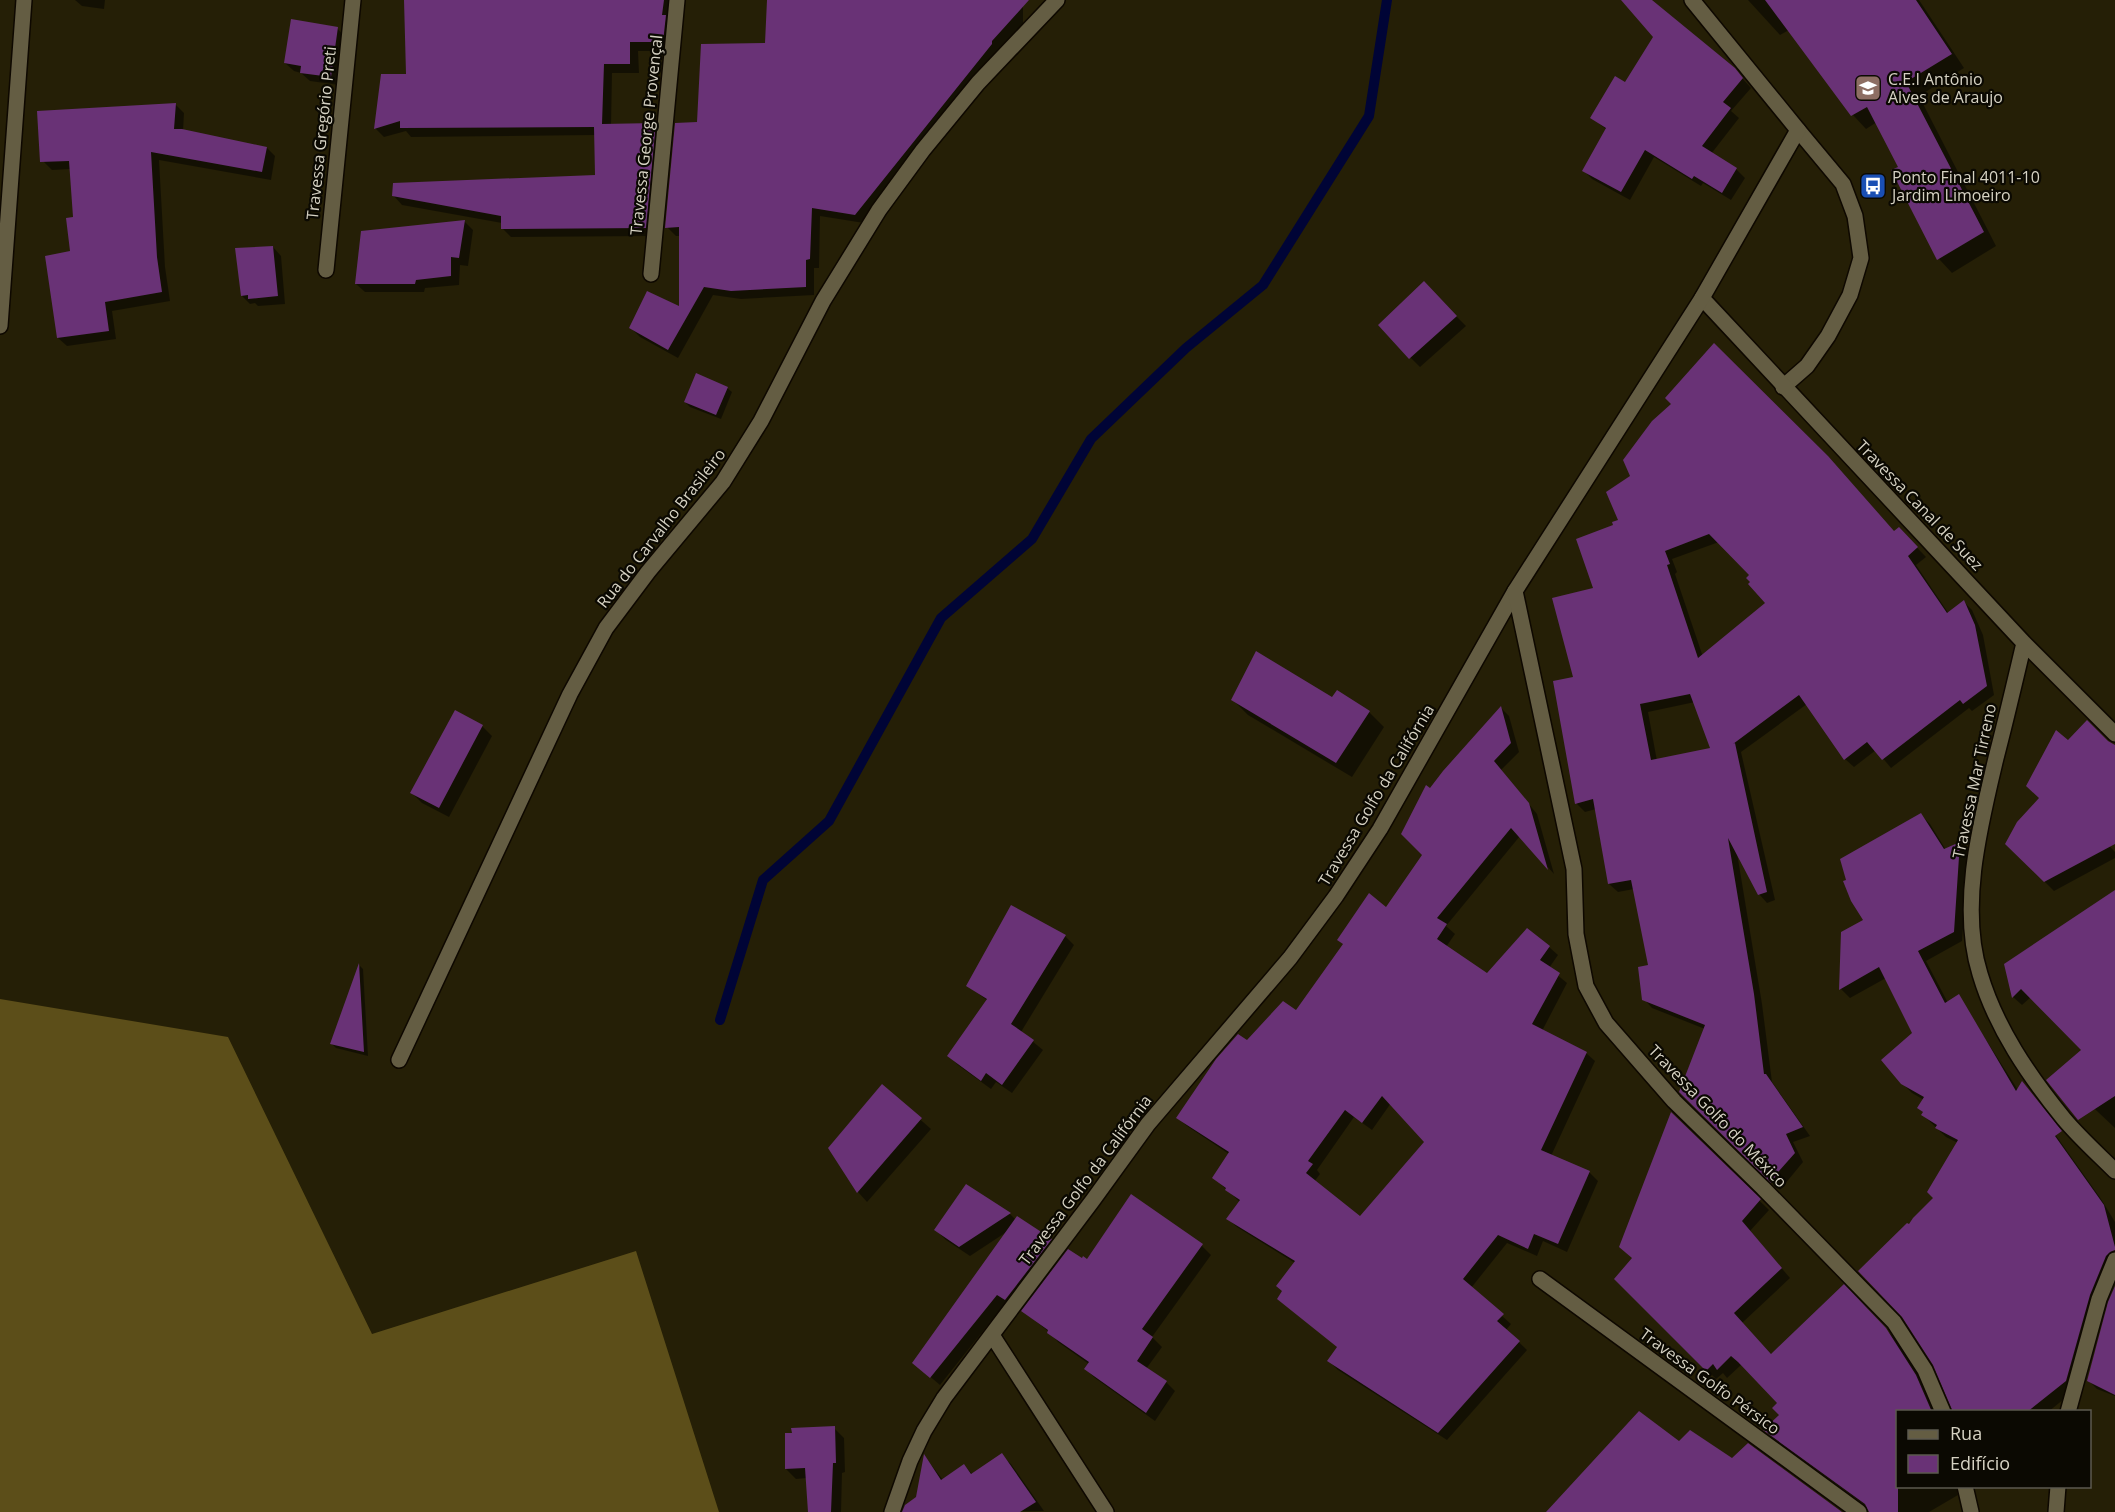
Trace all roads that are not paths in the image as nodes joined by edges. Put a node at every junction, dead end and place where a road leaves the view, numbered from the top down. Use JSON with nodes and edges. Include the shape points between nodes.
{"nodes":[{"id":1,"x":24,"y":0,"type":"edge"},
{"id":2,"x":353,"y":0,"type":"edge"},
{"id":3,"x":677,"y":0,"type":"edge"},
{"id":4,"x":1057,"y":0,"type":"edge"},
{"id":5,"x":1692,"y":0,"type":"edge"},
{"id":6,"x":1798,"y":130,"type":"junction"},
{"id":7,"x":326,"y":270,"type":"dead end"},
{"id":8,"x":651,"y":274,"type":"dead end"},
{"id":9,"x":1702,"y":298,"type":"junction"},
{"id":10,"x":0,"y":326,"type":"edge"},
{"id":11,"x":1783,"y":387,"type":"junction"},
{"id":12,"x":1515,"y":591,"type":"junction"},
{"id":13,"x":2024,"y":643,"type":"junction"},
{"id":14,"x":2115,"y":734,"type":"edge"},
{"id":15,"x":399,"y":1060,"type":"dead end"},
{"id":16,"x":2115,"y":1171,"type":"edge"},
{"id":17,"x":2115,"y":1260,"type":"edge"},
{"id":18,"x":1540,"y":1279,"type":"dead end"},
{"id":19,"x":992,"y":1335,"type":"junction"},
{"id":20,"x":1942,"y":1410,"type":"edge"},
{"id":21,"x":2069,"y":1410,"type":"edge"},
{"id":22,"x":1965,"y":1488,"type":"edge"},
{"id":23,"x":2058,"y":1488,"type":"edge"},
{"id":24,"x":892,"y":1512,"type":"edge"},
{"id":25,"x":1106,"y":1512,"type":"edge"},
{"id":26,"x":1859,"y":1512,"type":"edge"},
{"id":27,"x":1971,"y":1512,"type":"edge"},
{"id":28,"x":2056,"y":1512,"type":"edge"}],
"edges":[{"from":1,"to":10,"type":"street"},
{"from":2,"to":7,"type":"street","name":"Travessa Gregório Preti"},
{"from":3,"to":8,"type":"street","name":"Travessa George Provençal"},
{"from":4,"to":15,"type":"street","name":"Rua do Carvalho Brasileiro","via":[[978,83],[879,210],[823,301],[761,421],[723,482],[606,628],[565,705]]},
{"from":5,"to":6,"type":"street"},
{"from":6,"to":9,"type":"street","name":"Travessa Golfo da Califórnia"},
{"from":6,"to":11,"type":"street","via":[[1843,184],[1855,216],[1861,258],[1850,295],[1828,336],[1807,366]]},
{"from":9,"to":11,"type":"street","name":"Travessa Canal de Suez"},
{"from":9,"to":12,"type":"street","name":"Travessa Golfo da Califórnia"},
{"from":11,"to":13,"type":"street","name":"Travessa Canal de Suez"},
{"from":12,"to":19,"type":"street","name":"Travessa Golfo da Califórnia","via":[[1380,829],[1336,896],[1290,958],[1148,1124]]},
{"from":12,"to":20,"type":"street","name":"Travessa Golfo do México","via":[[1574,868],[1576,934],[1586,987],[1606,1023],[1674,1101],[1894,1322],[1925,1370]]},
{"from":13,"to":14,"type":"street","name":"Travessa Canal de Suez"},
{"from":13,"to":16,"type":"street","name":"Travessa Mar Tirreno","via":[[1978,837],[1972,880],[1979,973],[1996,1017],[2021,1061],[2065,1120]]},
{"from":17,"to":21,"type":"street","via":[[2099,1299]]},
{"from":18,"to":26,"type":"street","name":"Travessa Golfo Pérsico"},
{"from":19,"to":24,"type":"street","name":"Travessa Golfo da Califórnia","via":[[924,1431]]},
{"from":19,"to":25,"type":"street"},
{"from":22,"to":27,"type":"street"},
{"from":23,"to":28,"type":"street"}]}
